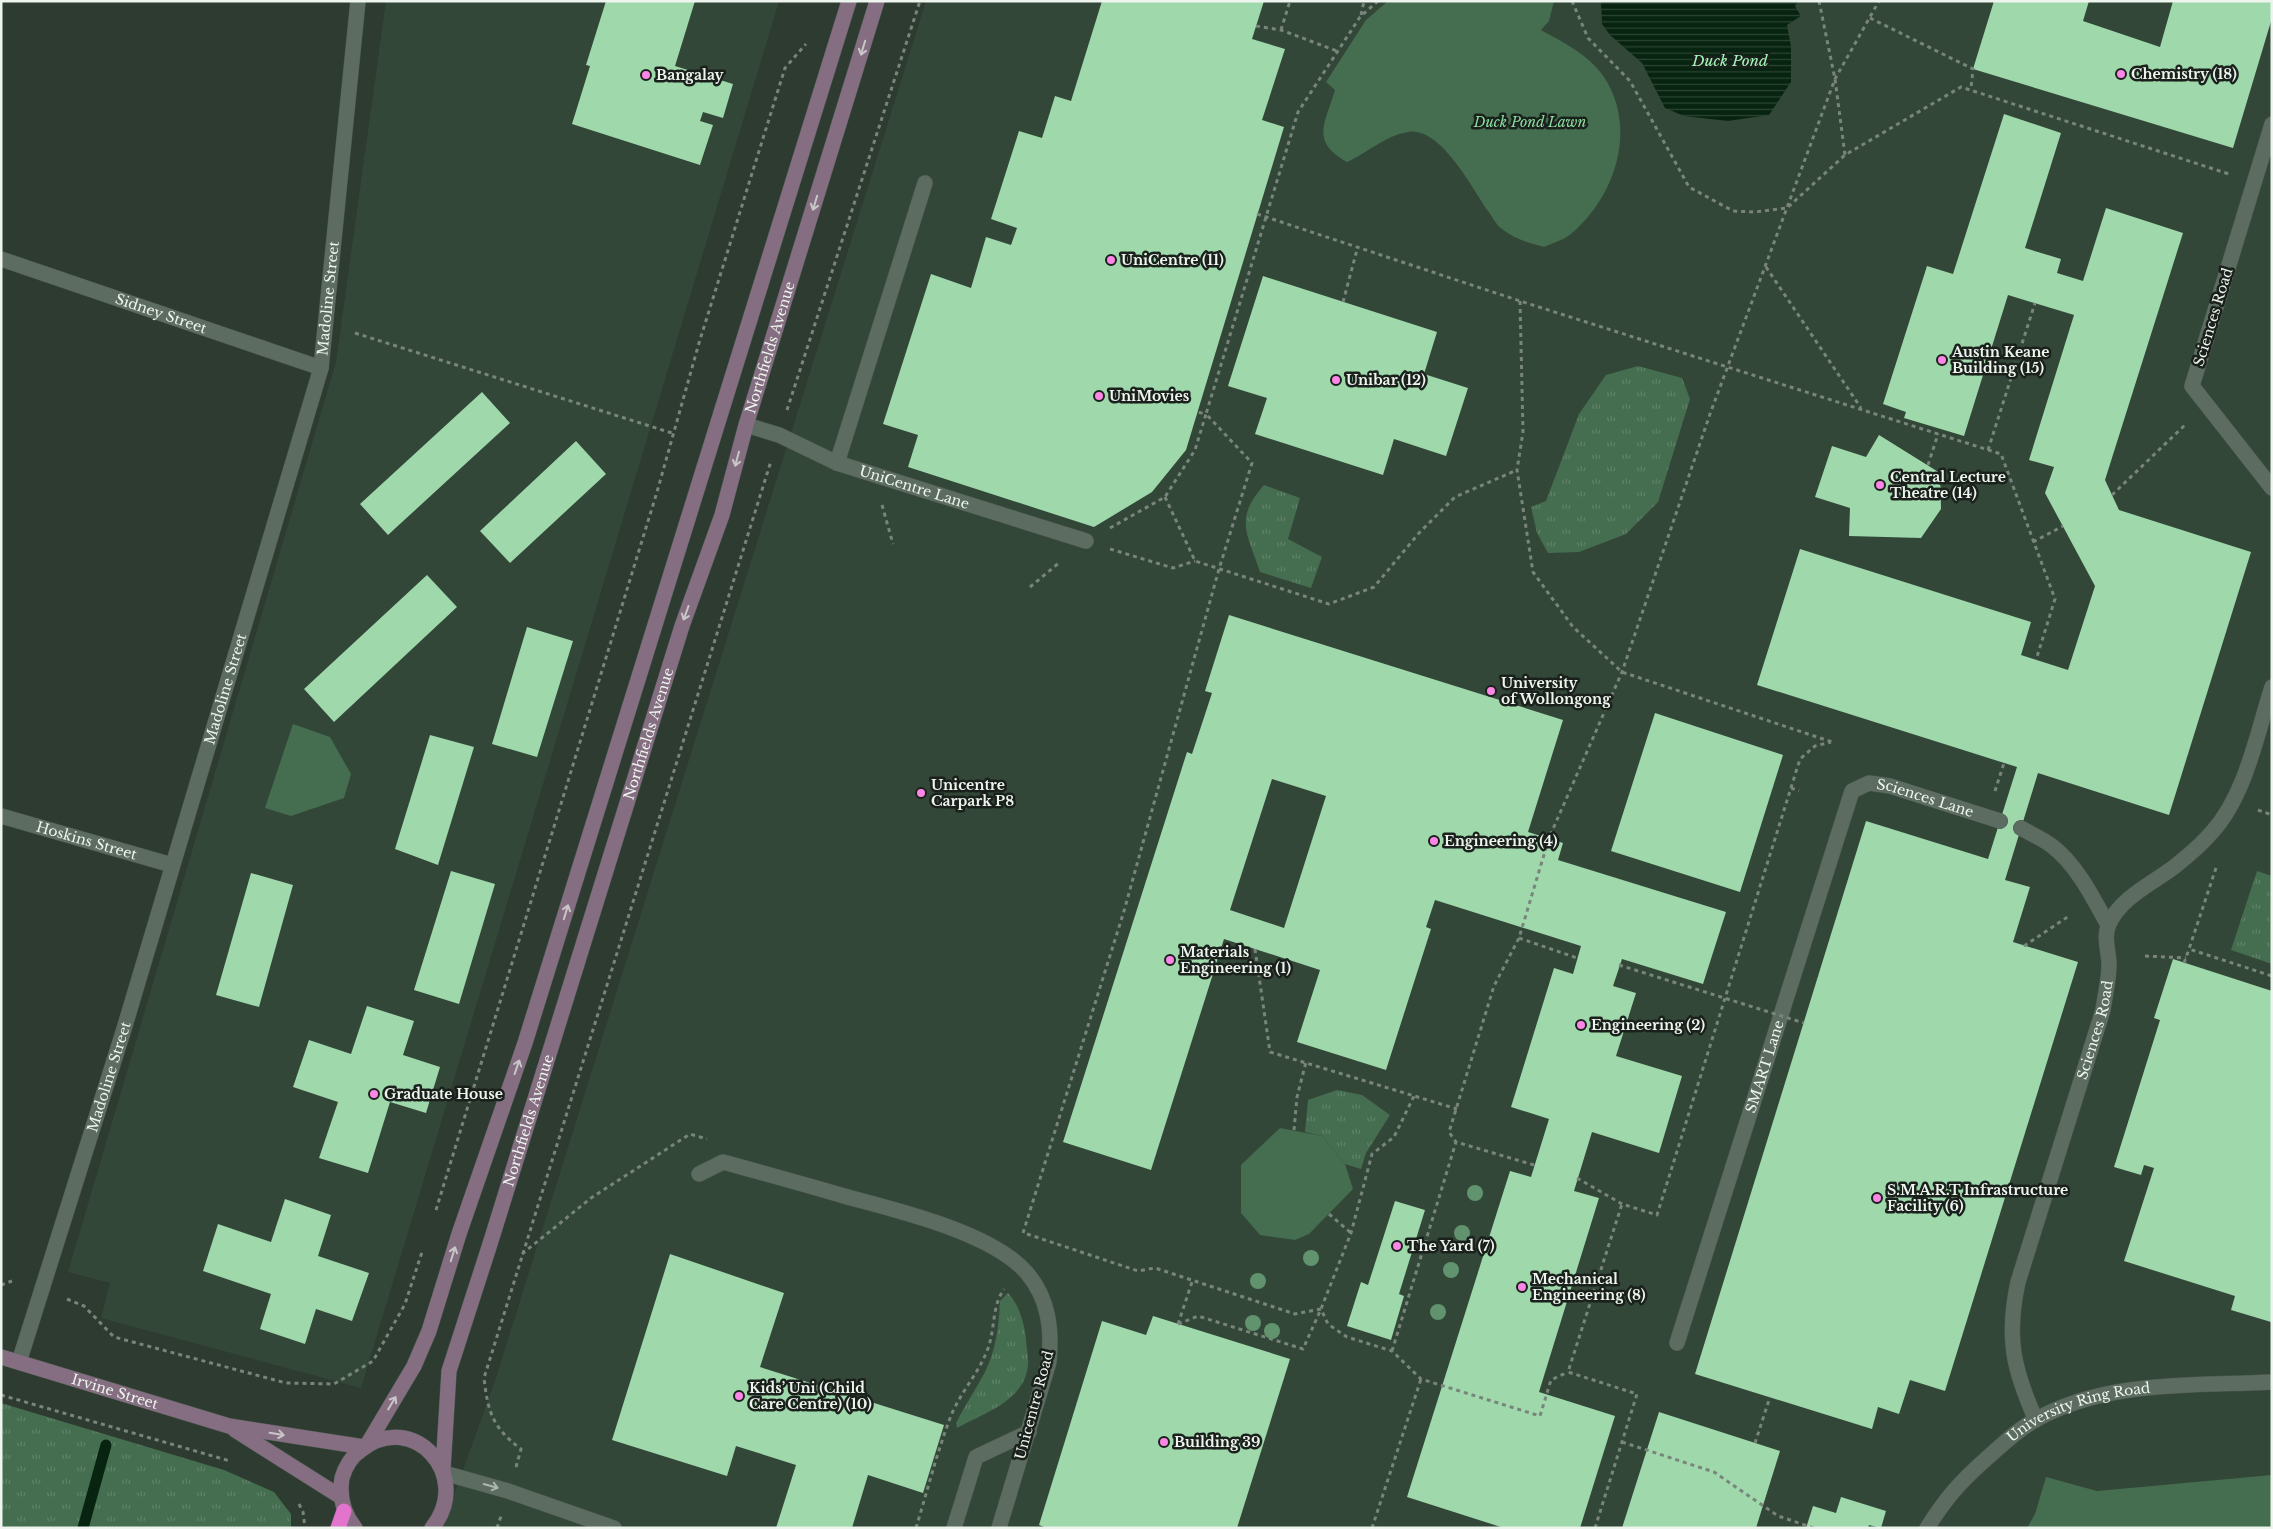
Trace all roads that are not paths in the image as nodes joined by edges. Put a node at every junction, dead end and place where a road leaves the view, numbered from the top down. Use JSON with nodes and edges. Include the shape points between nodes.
{"nodes":[{"id":1,"x":358,"y":1,"type":"edge"},
{"id":2,"x":848,"y":1,"type":"edge"},
{"id":3,"x":877,"y":1,"type":"edge"},
{"id":4,"x":2272,"y":124,"type":"edge"},
{"id":5,"x":925,"y":183,"type":"dead end"},
{"id":6,"x":1,"y":259,"type":"edge"},
{"id":7,"x":321,"y":368,"type":"junction"},
{"id":8,"x":746,"y":425,"type":"junction"},
{"id":9,"x":838,"y":463,"type":"junction"},
{"id":10,"x":2272,"y":488,"type":"edge"},
{"id":11,"x":1086,"y":542,"type":"road end"},
{"id":12,"x":2272,"y":687,"type":"edge"},
{"id":13,"x":1852,"y":791,"type":"joint"},
{"id":14,"x":1,"y":816,"type":"edge"},
{"id":15,"x":2000,"y":821,"type":"dead end"},
{"id":16,"x":2021,"y":828,"type":"dead end"},
{"id":17,"x":172,"y":865,"type":"junction"},
{"id":18,"x":2108,"y":925,"type":"junction"},
{"id":19,"x":698,"y":1174,"type":"dead end"},
{"id":20,"x":1677,"y":1343,"type":"dead end"},
{"id":21,"x":1,"y":1357,"type":"edge"},
{"id":22,"x":20,"y":1362,"type":"junction"},
{"id":23,"x":2272,"y":1382,"type":"edge"},
{"id":24,"x":2036,"y":1420,"type":"junction"},
{"id":25,"x":229,"y":1426,"type":"junction"},
{"id":26,"x":1029,"y":1432,"type":"junction"},
{"id":27,"x":365,"y":1446,"type":"junction"},
{"id":28,"x":443,"y":1471,"type":"junction"},
{"id":29,"x":342,"y":1504,"type":"junction"},
{"id":30,"x":338,"y":1528,"type":"edge"},
{"id":31,"x":355,"y":1528,"type":"edge"},
{"id":32,"x":432,"y":1528,"type":"edge"},
{"id":33,"x":614,"y":1528,"type":"edge"},
{"id":34,"x":954,"y":1528,"type":"edge"},
{"id":35,"x":998,"y":1528,"type":"edge"},
{"id":36,"x":1927,"y":1528,"type":"edge"}],
"edges":[{"from":1,"to":7,"type":"street","name":"Madoline Street"},
{"from":27,"to":2,"type":"main road","name":"Northfields Avenue","one_way":true,"via":[[414,1366],[429,1331],[525,1043]]},
{"from":3,"to":8,"type":"main road","name":"Northfields Avenue","one_way":true},
{"from":4,"to":10,"type":"street","name":"Sciences Road","via":[[2192,386]]},
{"from":5,"to":9,"type":"street"},
{"from":6,"to":7,"type":"street","name":"Sidney Street"},
{"from":7,"to":17,"type":"street","name":"Madoline Street"},
{"from":8,"to":9,"type":"street","name":"UniCentre Lane","via":[[778,435]]},
{"from":8,"to":28,"type":"main road","name":"Northfields Avenue","one_way":true,"via":[[722,515],[682,626],[456,1345],[449,1371]]},
{"from":9,"to":11,"type":"street","name":"UniCentre Lane"},
{"from":12,"to":18,"type":"street","via":[[2232,806],[2200,845],[2129,899],[2115,912]]},
{"from":13,"to":15,"type":"street","name":"Sciences Lane","via":[[1869,783],[1890,786]]},
{"from":13,"to":20,"type":"street","name":"SMART Lane"},
{"from":14,"to":17,"type":"street","name":"Hoskins Street"},
{"from":16,"to":18,"type":"street","via":[[2051,845],[2066,860]]},
{"from":17,"to":22,"type":"street","name":"Madoline Street"},
{"from":18,"to":24,"type":"street","name":"Sciences Road","via":[[2109,966],[2103,1010],[2013,1306],[2010,1332],[2018,1372]]},
{"from":19,"to":26,"type":"street","name":"Unicentre Road","via":[[723,1162],[881,1206],[962,1233],[1014,1261],[1036,1286],[1050,1320],[1052,1340]]},
{"from":21,"to":22,"type":"main road","name":"Irvine Street"},
{"from":22,"to":25,"type":"main road","name":"Irvine Street"},
{"from":23,"to":24,"type":"street","name":"University Ring Road","via":[[2140,1389],[2109,1394],[2059,1409]]},
{"from":24,"to":36,"type":"street","name":"University Ring Road","via":[[1962,1479]]},
{"from":25,"to":27,"type":"main road","name":"Irvine Street","one_way":true},
{"from":25,"to":29,"type":"main road","name":"Irvine Street"},
{"from":26,"to":34,"type":"street","via":[[976,1457]]},
{"from":26,"to":35,"type":"street","name":"Unicentre Road"},
{"from":27,"to":28,"type":"main road","via":[[386,1438],[406,1439],[432,1453]]},
{"from":27,"to":29,"type":"main road","name":"Northfields Avenue","via":[[356,1453],[344,1473]]},
{"from":28,"to":32,"type":"main road","name":"Northfields Avenue","via":[[446,1503]]},
{"from":28,"to":33,"type":"street","one_way":true},
{"from":29,"to":30,"type":"highway"},
{"from":29,"to":31,"type":"main road"}]}
